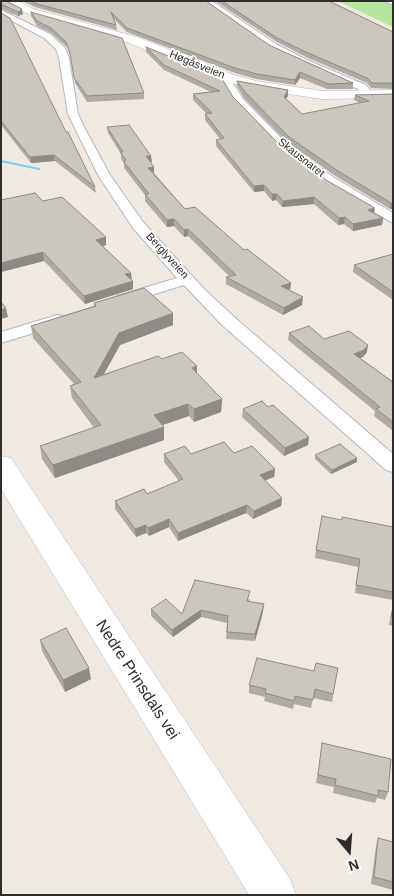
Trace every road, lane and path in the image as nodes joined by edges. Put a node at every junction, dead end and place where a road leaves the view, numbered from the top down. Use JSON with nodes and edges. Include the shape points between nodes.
{"nodes":[{"id":1,"x":7,"y":1,"type":"edge"},
{"id":2,"x":206,"y":1,"type":"edge"},
{"id":3,"x":1,"y":12,"type":"edge"},
{"id":4,"x":229,"y":78,"type":"junction"},
{"id":5,"x":369,"y":95,"type":"junction"},
{"id":6,"x":391,"y":95,"type":"edge"},
{"id":7,"x":393,"y":219,"type":"edge"},
{"id":8,"x":188,"y":279,"type":"junction"},
{"id":9,"x":109,"y":303,"type":"edge"},
{"id":10,"x":70,"y":316,"type":"edge"},
{"id":11,"x":1,"y":338,"type":"edge"},
{"id":12,"x":1,"y":464,"type":"edge"},
{"id":13,"x":393,"y":465,"type":"edge"},
{"id":14,"x":274,"y":895,"type":"edge"}],
"edges":[{"from":1,"to":4,"type":"street","name":"Høgåsveien","via":[[30,11],[147,44]]},
{"from":2,"to":5,"type":"street","via":[[273,46],[362,87]]},
{"from":3,"to":8,"type":"street","name":"Berglyveien","via":[[47,36],[60,48],[73,114],[93,157],[133,218]]},
{"from":4,"to":5,"type":"street","name":"Høgåsveien","via":[[301,93]]},
{"from":4,"to":7,"type":"street","name":"Skausnaret","via":[[228,83],[239,101],[283,146],[331,182]]},
{"from":5,"to":6,"type":"street","name":"Høgåsveien"},
{"from":8,"to":9,"type":"street"},
{"from":8,"to":13,"type":"street","name":"Berglyveien","via":[[227,320]]},
{"from":10,"to":11,"type":"street"},
{"from":12,"to":14,"type":"street","name":"Nedre Prinsdals vei"}]}
